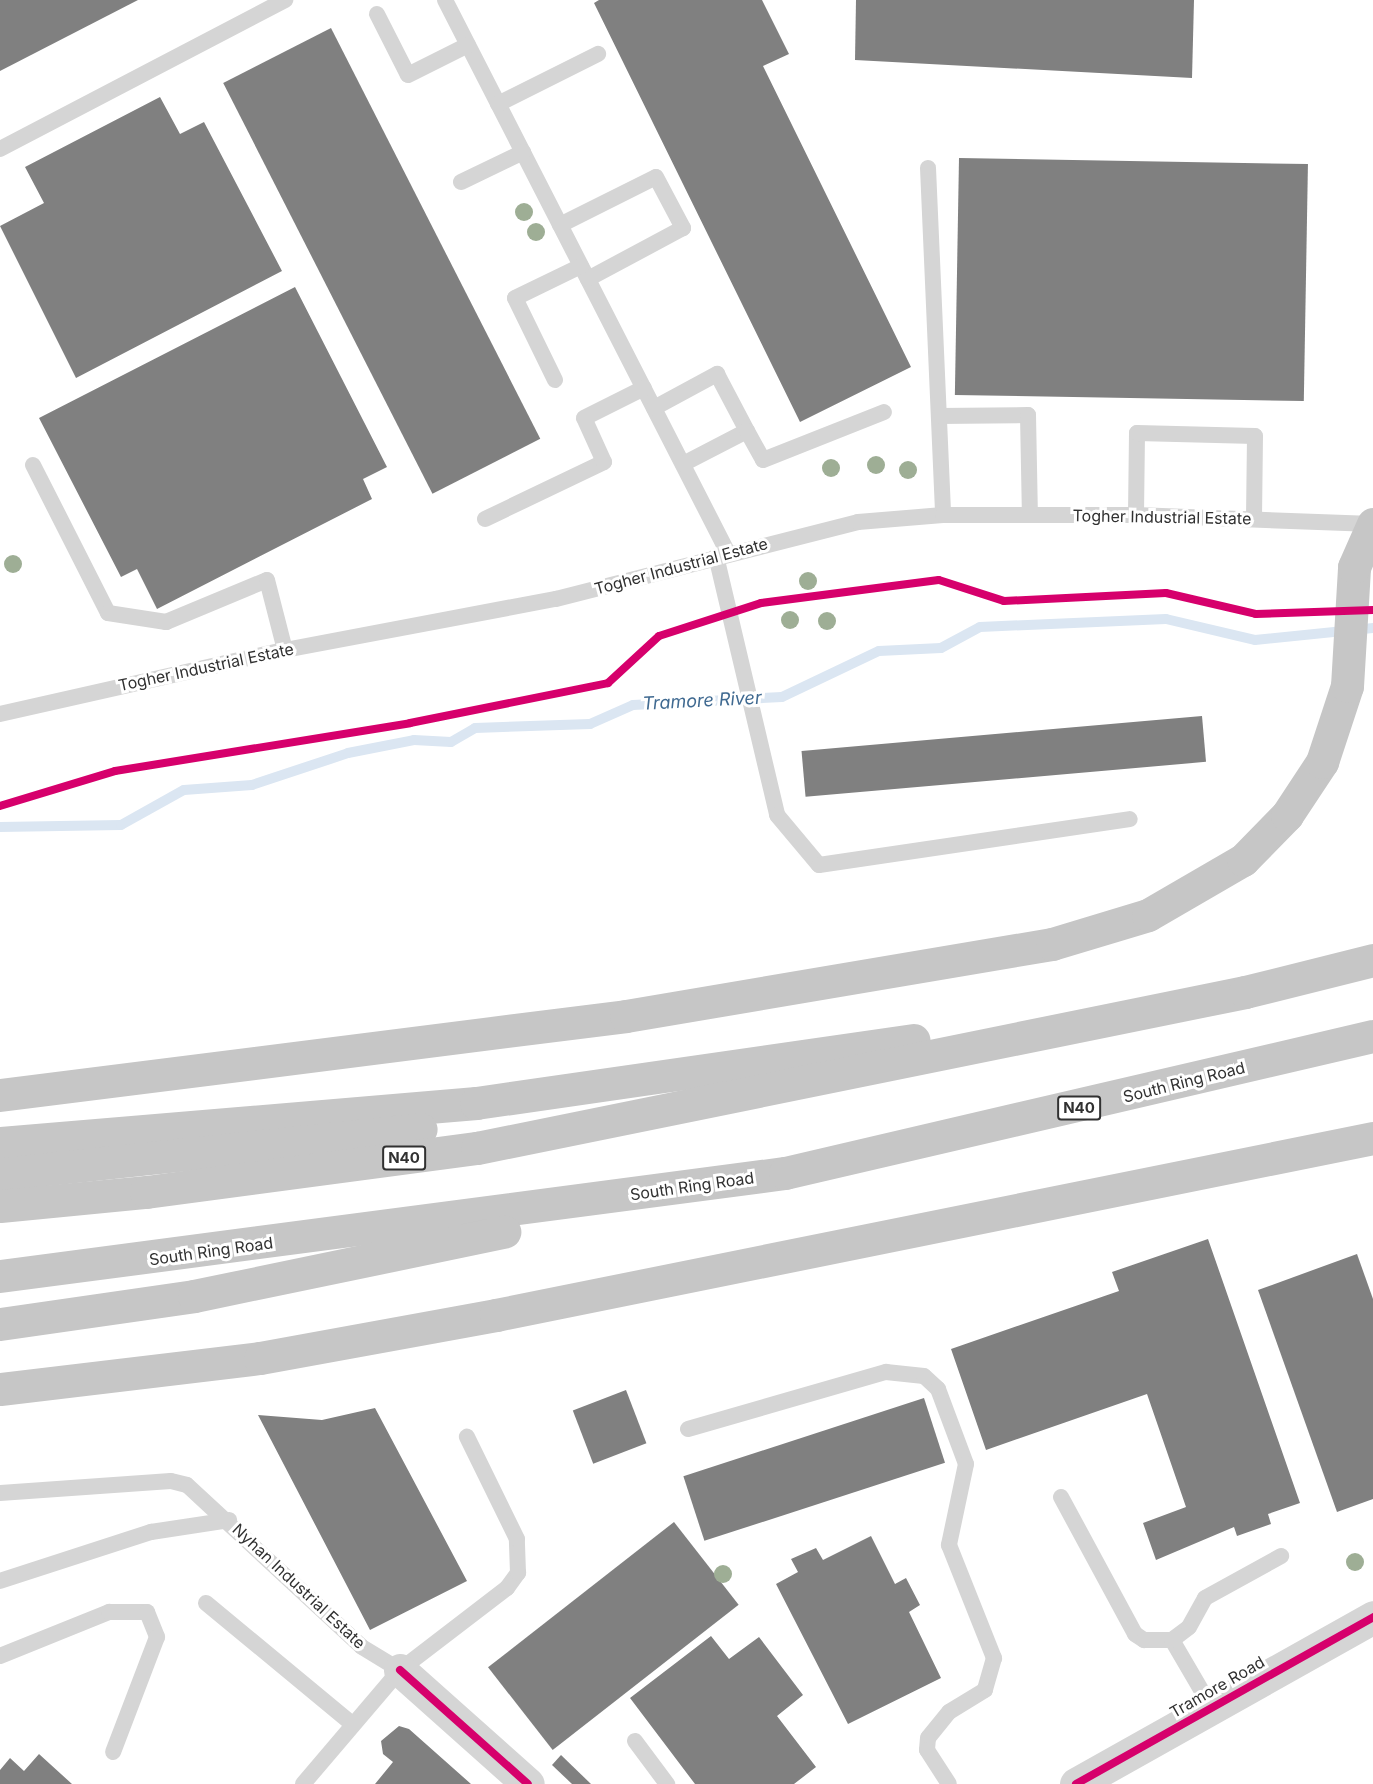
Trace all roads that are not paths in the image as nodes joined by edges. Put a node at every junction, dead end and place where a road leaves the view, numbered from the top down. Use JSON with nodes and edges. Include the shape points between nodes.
{"nodes":[{"id":1,"x":285,"y":0,"type":"edge"},
{"id":2,"x":445,"y":0,"type":"edge"},
{"id":3,"x":377,"y":14,"type":"dead end"},
{"id":4,"x":468,"y":45,"type":"junction"},
{"id":5,"x":598,"y":54,"type":"dead end"},
{"id":6,"x":498,"y":104,"type":"junction"},
{"id":7,"x":0,"y":149,"type":"edge"},
{"id":8,"x":523,"y":152,"type":"junction"},
{"id":9,"x":928,"y":168,"type":"dead end"},
{"id":10,"x":461,"y":182,"type":"dead end"},
{"id":11,"x":560,"y":225,"type":"junction"},
{"id":12,"x":584,"y":272,"type":"junction"},
{"id":13,"x":555,"y":380,"type":"dead end"},
{"id":14,"x":644,"y":388,"type":"junction"},
{"id":15,"x":654,"y":408,"type":"junction"},
{"id":16,"x":884,"y":412,"type":"dead end"},
{"id":17,"x":939,"y":417,"type":"junction"},
{"id":18,"x":747,"y":431,"type":"junction"},
{"id":19,"x":683,"y":464,"type":"junction"},
{"id":20,"x":33,"y":465,"type":"dead end"},
{"id":21,"x":943,"y":515,"type":"junction"},
{"id":22,"x":1030,"y":515,"type":"junction"},
{"id":23,"x":1136,"y":515,"type":"junction"},
{"id":24,"x":485,"y":519,"type":"dead end"},
{"id":25,"x":1254,"y":519,"type":"junction"},
{"id":26,"x":1373,"y":524,"type":"edge"},
{"id":27,"x":722,"y":555,"type":"junction"},
{"id":28,"x":285,"y":650,"type":"junction"},
{"id":29,"x":0,"y":714,"type":"edge"},
{"id":30,"x":1130,"y":819,"type":"dead end"},
{"id":31,"x":1373,"y":960,"type":"edge"},
{"id":32,"x":1245,"y":992,"type":"junction"},
{"id":33,"x":1373,"y":1036,"type":"edge"},
{"id":34,"x":804,"y":1083,"type":"junction"},
{"id":35,"x":0,"y":1095,"type":"edge"},
{"id":36,"x":1373,"y":1138,"type":"edge"},
{"id":37,"x":0,"y":1143,"type":"edge"},
{"id":38,"x":785,"y":1173,"type":"junction"},
{"id":39,"x":0,"y":1174,"type":"edge"},
{"id":40,"x":0,"y":1206,"type":"edge"},
{"id":41,"x":0,"y":1276,"type":"edge"},
{"id":42,"x":0,"y":1324,"type":"edge"},
{"id":43,"x":0,"y":1389,"type":"edge"},
{"id":44,"x":688,"y":1429,"type":"dead end"},
{"id":45,"x":467,"y":1437,"type":"dead end"},
{"id":46,"x":0,"y":1493,"type":"edge"},
{"id":47,"x":1061,"y":1497,"type":"dead end"},
{"id":48,"x":229,"y":1520,"type":"junction"},
{"id":49,"x":1281,"y":1556,"type":"dead end"},
{"id":50,"x":0,"y":1581,"type":"edge"},
{"id":51,"x":206,"y":1603,"type":"dead end"},
{"id":52,"x":1373,"y":1617,"type":"edge"},
{"id":53,"x":1172,"y":1640,"type":"junction"},
{"id":54,"x":0,"y":1656,"type":"edge"},
{"id":55,"x":400,"y":1670,"type":"junction"},
{"id":56,"x":1210,"y":1705,"type":"junction"},
{"id":57,"x":351,"y":1723,"type":"junction"},
{"id":58,"x":635,"y":1741,"type":"dead end"},
{"id":59,"x":113,"y":1752,"type":"dead end"},
{"id":60,"x":303,"y":1784,"type":"edge"},
{"id":61,"x":528,"y":1784,"type":"edge"},
{"id":62,"x":667,"y":1784,"type":"edge"},
{"id":63,"x":949,"y":1784,"type":"edge"},
{"id":64,"x":1076,"y":1784,"type":"edge"}],
"edges":[{"from":1,"to":7,"type":"lane"},
{"from":2,"to":4,"type":"lane"},
{"from":3,"to":4,"type":"lane","via":[[408,75]]},
{"from":4,"to":6,"type":"lane"},
{"from":5,"to":6,"type":"lane"},
{"from":6,"to":8,"type":"lane"},
{"from":8,"to":10,"type":"lane"},
{"from":8,"to":11,"type":"lane"},
{"from":9,"to":17,"type":"lane"},
{"from":11,"to":12,"type":"lane"},
{"from":11,"to":12,"type":"lane","via":[[656,177],[683,228]]},
{"from":12,"to":13,"type":"lane","via":[[515,298]]},
{"from":12,"to":14,"type":"lane"},
{"from":14,"to":15,"type":"lane"},
{"from":14,"to":24,"type":"lane","via":[[585,418],[604,462]]},
{"from":15,"to":18,"type":"lane","via":[[717,374]]},
{"from":15,"to":19,"type":"lane"},
{"from":16,"to":18,"type":"lane","via":[[764,460]]},
{"from":17,"to":21,"type":"lane"},
{"from":17,"to":22,"type":"lane","via":[[1028,415]]},
{"from":18,"to":19,"type":"lane"},
{"from":19,"to":27,"type":"lane"},
{"from":20,"to":28,"type":"lane","via":[[108,613],[166,622],[267,580]]},
{"from":21,"to":22,"type":"lane","name":"Togher Industrial Estate"},
{"from":21,"to":27,"type":"lane","name":"Togher Industrial Estate","via":[[858,522]]},
{"from":22,"to":23,"type":"lane","name":"Togher Industrial Estate"},
{"from":23,"to":25,"type":"lane","name":"Togher Industrial Estate"},
{"from":23,"to":25,"type":"lane","via":[[1137,433],[1255,436]]},
{"from":25,"to":26,"type":"lane","name":"Togher Industrial Estate"},
{"from":26,"to":35,"type":"highway","via":[[1354,567],[1347,686],[1322,762],[1287,815],[1243,860],[1212,883],[1148,915],[1052,944],[626,1016]]},
{"from":27,"to":28,"type":"lane","name":"Togher Industrial Estate","via":[[556,599]]},
{"from":27,"to":30,"type":"lane","via":[[777,815],[819,865]]},
{"from":28,"to":29,"type":"lane","name":"Togher Industrial Estate"},
{"from":31,"to":32,"type":"highway","number":"N40"},
{"from":32,"to":34,"type":"highway","number":"N40"},
{"from":32,"to":37,"type":"highway","via":[[476,1103]]},
{"from":33,"to":38,"type":"highway","name":"South Ring Road","number":"N40"},
{"from":34,"to":39,"type":"highway","via":[[158,1161]]},
{"from":34,"to":40,"type":"highway","number":"N40","via":[[477,1148]]},
{"from":36,"to":43,"type":"highway","via":[[496,1315],[260,1358]]},
{"from":38,"to":41,"type":"highway","name":"South Ring Road","number":"N40"},
{"from":38,"to":42,"type":"highway","via":[[194,1296]]},
{"from":44,"to":63,"type":"lane","via":[[886,1372],[924,1376],[938,1389],[966,1464],[949,1545],[994,1658],[985,1690],[949,1712],[928,1738],[927,1750]]},
{"from":45,"to":55,"type":"lane","via":[[517,1539],[518,1573],[507,1588]]},
{"from":46,"to":48,"type":"lane","name":"Nyhan Industrial Estate","via":[[171,1481],[201,1493]]},
{"from":47,"to":53,"type":"lane","via":[[1135,1634],[1144,1640]]},
{"from":48,"to":50,"type":"lane","via":[[151,1532]]},
{"from":48,"to":55,"type":"lane","name":"Nyhan Industrial Estate","via":[[362,1647]]},
{"from":49,"to":53,"type":"lane","via":[[1205,1598],[1189,1627]]},
{"from":51,"to":57,"type":"lane"},
{"from":52,"to":56,"type":"street","name":"Tramore Road"},
{"from":53,"to":56,"type":"lane"},
{"from":54,"to":59,"type":"lane","via":[[109,1612],[147,1612],[157,1637]]},
{"from":55,"to":57,"type":"lane"},
{"from":55,"to":61,"type":"street"},
{"from":56,"to":64,"type":"street","name":"Tramore Road"},
{"from":57,"to":60,"type":"lane"},
{"from":58,"to":62,"type":"lane"}]}
